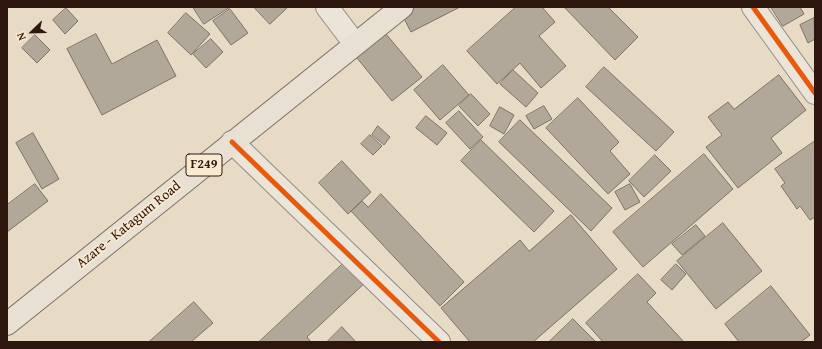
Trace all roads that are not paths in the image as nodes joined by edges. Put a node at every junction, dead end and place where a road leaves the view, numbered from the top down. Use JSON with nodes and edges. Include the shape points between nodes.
{"nodes":[{"id":1,"x":326,"y":7,"type":"edge"},
{"id":2,"x":402,"y":7,"type":"edge"},
{"id":3,"x":753,"y":7,"type":"edge"},
{"id":4,"x":355,"y":44,"type":"junction"},
{"id":5,"x":815,"y":93,"type":"edge"},
{"id":6,"x":232,"y":142,"type":"junction"},
{"id":7,"x":7,"y":324,"type":"edge"},
{"id":8,"x":440,"y":342,"type":"edge"}],
"edges":[{"from":1,"to":4,"type":"street"},
{"from":2,"to":4,"type":"main road","name":"Azare - Katagum Road","number":"F249"},
{"from":3,"to":5,"type":"street"},
{"from":4,"to":6,"type":"main road","name":"Azare - Katagum Road","number":"F249"},
{"from":6,"to":7,"type":"main road","name":"Azare - Katagum Road","number":"F249"},
{"from":6,"to":8,"type":"street"}]}
